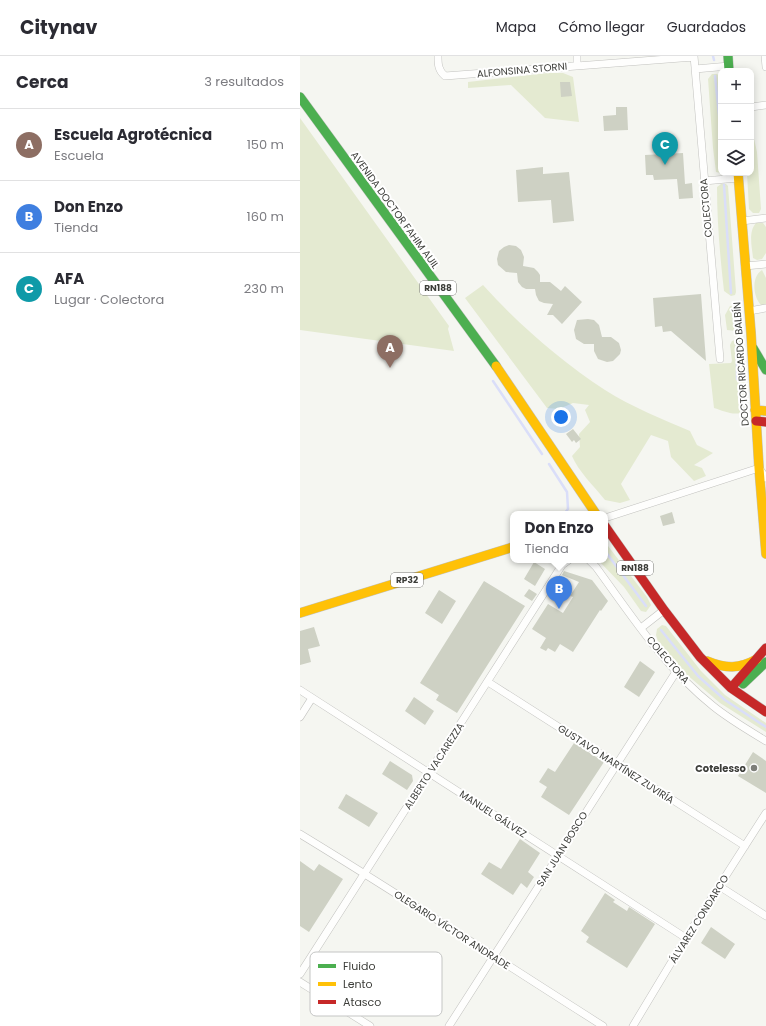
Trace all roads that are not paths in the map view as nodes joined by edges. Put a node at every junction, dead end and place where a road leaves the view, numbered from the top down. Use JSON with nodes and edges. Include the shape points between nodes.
{"nodes":[{"id":1,"x":438,"y":56,"type":"edge"},
{"id":2,"x":577,"y":56,"type":"edge"},
{"id":3,"x":728,"y":56,"type":"edge"},
{"id":4,"x":765,"y":56,"type":"edge"},
{"id":5,"x":694,"y":57,"type":"edge"},
{"id":6,"x":578,"y":66,"type":"junction"},
{"id":7,"x":766,"y":67,"type":"edge"},
{"id":8,"x":729,"y":68,"type":"edge"},
{"id":9,"x":695,"y":69,"type":"junction"},
{"id":10,"x":718,"y":69,"type":"edge"},
{"id":11,"x":300,"y":97,"type":"edge"},
{"id":12,"x":766,"y":106,"type":"edge"},
{"id":13,"x":754,"y":107,"type":"edge"},
{"id":14,"x":738,"y":176,"type":"edge"},
{"id":15,"x":704,"y":181,"type":"junction"},
{"id":16,"x":766,"y":218,"type":"edge"},
{"id":17,"x":742,"y":221,"type":"junction"},
{"id":18,"x":766,"y":264,"type":"edge"},
{"id":19,"x":745,"y":266,"type":"junction"},
{"id":20,"x":766,"y":308,"type":"edge"},
{"id":21,"x":749,"y":311,"type":"junction"},
{"id":22,"x":752,"y":346,"type":"junction"},
{"id":23,"x":720,"y":359,"type":"dead end"},
{"id":24,"x":766,"y":370,"type":"edge"},
{"id":25,"x":755,"y":410,"type":"junction"},
{"id":26,"x":766,"y":411,"type":"edge"},
{"id":27,"x":756,"y":421,"type":"junction"},
{"id":28,"x":766,"y":422,"type":"edge"},
{"id":29,"x":762,"y":466,"type":"edge"},
{"id":30,"x":766,"y":478,"type":"edge"},
{"id":31,"x":594,"y":511,"type":"edge"},
{"id":32,"x":608,"y":517,"type":"edge"},
{"id":33,"x":608,"y":530,"type":"edge"},
{"id":34,"x":510,"y":548,"type":"edge"},
{"id":35,"x":766,"y":554,"type":"edge"},
{"id":36,"x":565,"y":563,"type":"edge"},
{"id":37,"x":592,"y":563,"type":"edge"},
{"id":38,"x":664,"y":610,"type":"junction"},
{"id":39,"x":300,"y":613,"type":"edge"},
{"id":40,"x":641,"y":628,"type":"junction"},
{"id":41,"x":766,"y":648,"type":"edge"},
{"id":42,"x":700,"y":657,"type":"junction"},
{"id":43,"x":762,"y":661,"type":"edge"},
{"id":44,"x":676,"y":672,"type":"junction"},
{"id":45,"x":488,"y":682,"type":"junction"},
{"id":46,"x":300,"y":690,"type":"edge"},
{"id":47,"x":733,"y":690,"type":"junction"},
{"id":48,"x":312,"y":698,"type":"junction"},
{"id":49,"x":766,"y":712,"type":"edge"},
{"id":50,"x":300,"y":717,"type":"edge"},
{"id":51,"x":766,"y":741,"type":"edge"},
{"id":52,"x":616,"y":764,"type":"junction"},
{"id":53,"x":430,"y":773,"type":"junction"},
{"id":54,"x":766,"y":813,"type":"edge"},
{"id":55,"x":300,"y":834,"type":"edge"},
{"id":56,"x":745,"y":846,"type":"junction"},
{"id":57,"x":557,"y":856,"type":"junction"},
{"id":58,"x":365,"y":873,"type":"junction"},
{"id":59,"x":719,"y":886,"type":"junction"},
{"id":60,"x":766,"y":916,"type":"edge"},
{"id":61,"x":686,"y":938,"type":"junction"},
{"id":62,"x":314,"y":952,"type":"edge"},
{"id":63,"x":494,"y":957,"type":"junction"},
{"id":64,"x":310,"y":958,"type":"edge"},
{"id":65,"x":300,"y":974,"type":"edge"},
{"id":66,"x":300,"y":982,"type":"edge"},
{"id":67,"x":310,"y":988,"type":"edge"},
{"id":68,"x":354,"y":1016,"type":"edge"},
{"id":69,"x":370,"y":1026,"type":"edge"},
{"id":70,"x":449,"y":1026,"type":"edge"},
{"id":71,"x":603,"y":1026,"type":"edge"},
{"id":72,"x":633,"y":1026,"type":"edge"}],
"edges":[{"from":1,"to":6,"type":"street","name":"ALFONSINA STORNI","via":[[439,68],[445,76]]},
{"from":2,"to":6,"type":"street"},
{"from":3,"to":8,"type":"main road"},
{"from":4,"to":7,"type":"street"},
{"from":5,"to":6,"type":"street","name":"ALFONSINA STORNI"},
{"from":5,"to":9,"type":"street","name":"COLECTORA"},
{"from":9,"to":10,"type":"street"},
{"from":9,"to":15,"type":"street","name":"COLECTORA"},
{"from":11,"to":31,"type":"main road","name":"AVENIDA DOCTOR FAHIM AUIL","number":"RN188","via":[[493,362]]},
{"from":12,"to":13,"type":"street"},
{"from":14,"to":15,"type":"street"},
{"from":14,"to":17,"type":"main road","name":"DOCTOR RICARDO BALBÍN"},
{"from":15,"to":23,"type":"street","name":"COLECTORA"},
{"from":16,"to":17,"type":"street"},
{"from":17,"to":19,"type":"main road","name":"DOCTOR RICARDO BALBÍN"},
{"from":18,"to":19,"type":"street"},
{"from":19,"to":21,"type":"main road","name":"DOCTOR RICARDO BALBÍN"},
{"from":20,"to":21,"type":"street"},
{"from":21,"to":22,"type":"main road","name":"DOCTOR RICARDO BALBÍN"},
{"from":22,"to":24,"type":"main road"},
{"from":22,"to":25,"type":"main road","name":"DOCTOR RICARDO BALBÍN"},
{"from":25,"to":26,"type":"main road"},
{"from":25,"to":27,"type":"main road","name":"DOCTOR RICARDO BALBÍN"},
{"from":27,"to":28,"type":"main road"},
{"from":27,"to":29,"type":"main road","name":"DOCTOR RICARDO BALBÍN"},
{"from":29,"to":30,"type":"street"},
{"from":29,"to":32,"type":"street"},
{"from":29,"to":35,"type":"main road","name":"DOCTOR RICARDO BALBÍN"},
{"from":33,"to":38,"type":"main road","number":"RN188"},
{"from":34,"to":39,"type":"main road","number":"RP32"},
{"from":36,"to":45,"type":"street","name":"ALBERTO VACAREZZA"},
{"from":37,"to":40,"type":"street","name":"COLECTORA"},
{"from":38,"to":40,"type":"street"},
{"from":38,"to":42,"type":"main road","number":"RN188"},
{"from":40,"to":44,"type":"street","name":"COLECTORA"},
{"from":41,"to":43,"type":"main road"},
{"from":42,"to":43,"type":"main road","via":[[715,665],[734,669]]},
{"from":42,"to":47,"type":"main road","number":"RN188"},
{"from":43,"to":47,"type":"main road"},
{"from":44,"to":51,"type":"street","name":"COLECTORA","via":[[713,706]]},
{"from":44,"to":52,"type":"street","name":"SAN JUAN BOSCO"},
{"from":45,"to":52,"type":"street","name":"GUSTAVO MARTÍNEZ ZUVIRÍA"},
{"from":45,"to":53,"type":"street","name":"ALBERTO VACAREZZA"},
{"from":46,"to":48,"type":"street","name":"MANUEL GÁLVEZ"},
{"from":47,"to":49,"type":"main road","number":"RN188"},
{"from":48,"to":50,"type":"street"},
{"from":48,"to":53,"type":"street","name":"MANUEL GÁLVEZ"},
{"from":52,"to":56,"type":"street","name":"GUSTAVO MARTÍNEZ ZUVIRÍA"},
{"from":52,"to":57,"type":"street","name":"SAN JUAN BOSCO"},
{"from":53,"to":57,"type":"street","name":"MANUEL GÁLVEZ"},
{"from":53,"to":58,"type":"street","name":"ALBERTO VACAREZZA"},
{"from":54,"to":56,"type":"street","name":"ÁLVAREZ CONDARCO"},
{"from":55,"to":58,"type":"street","name":"OLEGARIO VÍCTOR ANDRADE"},
{"from":56,"to":59,"type":"street","name":"ÁLVAREZ CONDARCO"},
{"from":57,"to":61,"type":"street","name":"MANUEL GÁLVEZ"},
{"from":57,"to":63,"type":"street","name":"SAN JUAN BOSCO"},
{"from":58,"to":62,"type":"street","name":"ALBERTO VACAREZZA"},
{"from":58,"to":63,"type":"street","name":"OLEGARIO VÍCTOR ANDRADE"},
{"from":59,"to":60,"type":"street"},
{"from":59,"to":61,"type":"street","name":"ÁLVAREZ CONDARCO"},
{"from":61,"to":72,"type":"street","name":"ÁLVAREZ CONDARCO"},
{"from":63,"to":70,"type":"street","name":"SAN JUAN BOSCO"},
{"from":63,"to":71,"type":"street","name":"OLEGARIO VÍCTOR ANDRADE"},
{"from":64,"to":65,"type":"street","name":"ALBERTO VACAREZZA"},
{"from":66,"to":67,"type":"street"},
{"from":68,"to":69,"type":"street"}]}
